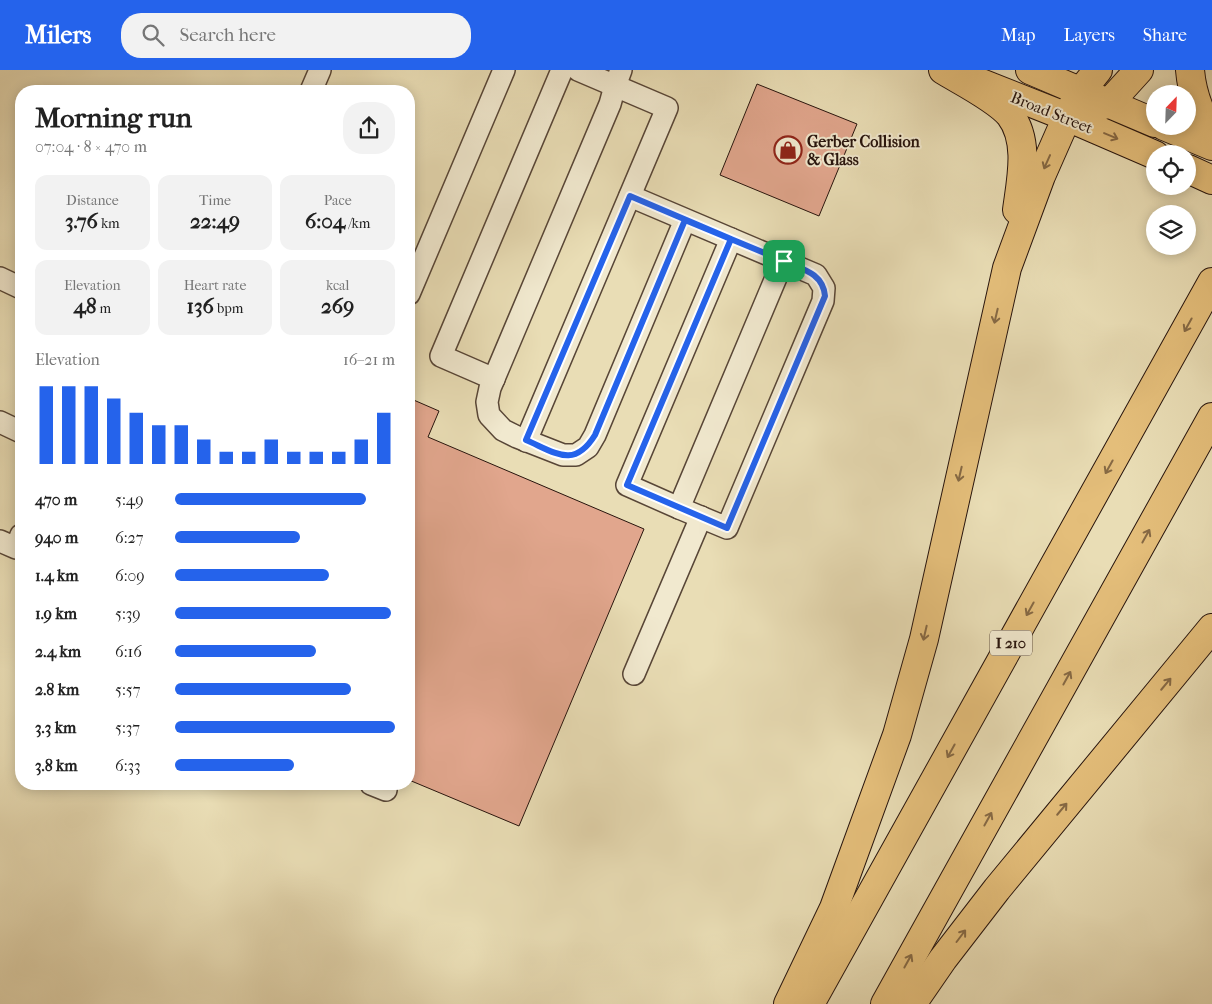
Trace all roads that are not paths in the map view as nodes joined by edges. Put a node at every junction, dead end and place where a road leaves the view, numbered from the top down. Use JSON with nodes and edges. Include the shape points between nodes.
{"nodes":[{"id":1,"x":320,"y":70,"type":"edge"},
{"id":2,"x":504,"y":70,"type":"edge"},
{"id":3,"x":562,"y":70,"type":"edge"},
{"id":4,"x":578,"y":70,"type":"edge"},
{"id":5,"x":942,"y":70,"type":"edge"},
{"id":6,"x":947,"y":70,"type":"edge"},
{"id":7,"x":1030,"y":70,"type":"edge"},
{"id":8,"x":1098,"y":70,"type":"edge"},
{"id":9,"x":1139,"y":70,"type":"edge"},
{"id":10,"x":1190,"y":70,"type":"edge"},
{"id":11,"x":618,"y":78,"type":"edge"},
{"id":12,"x":314,"y":85,"type":"edge"},
{"id":13,"x":1081,"y":91,"type":"junction"},
{"id":14,"x":1109,"y":103,"type":"junction"},
{"id":15,"x":1067,"y":117,"type":"junction"},
{"id":16,"x":1146,"y":119,"type":"edge"},
{"id":17,"x":1212,"y":132,"type":"edge"},
{"id":18,"x":1186,"y":135,"type":"edge"},
{"id":19,"x":1212,"y":146,"type":"edge"},
{"id":20,"x":1146,"y":151,"type":"edge"},
{"id":21,"x":1196,"y":173,"type":"edge"},
{"id":22,"x":1212,"y":180,"type":"edge"},
{"id":23,"x":630,"y":196,"type":"junction"},
{"id":24,"x":685,"y":220,"type":"junction"},
{"id":25,"x":731,"y":239,"type":"junction"},
{"id":26,"x":1012,"y":256,"type":"junction"},
{"id":27,"x":784,"y":261,"type":"junction"},
{"id":28,"x":0,"y":278,"type":"edge"},
{"id":29,"x":415,"y":280,"type":"edge"},
{"id":30,"x":1212,"y":282,"type":"edge"},
{"id":31,"x":15,"y":285,"type":"edge"},
{"id":32,"x":494,"y":379,"type":"junction"},
{"id":33,"x":1212,"y":417,"type":"edge"},
{"id":34,"x":0,"y":422,"type":"edge"},
{"id":35,"x":15,"y":429,"type":"edge"},
{"id":36,"x":526,"y":440,"type":"junction"},
{"id":37,"x":679,"y":508,"type":"junction"},
{"id":38,"x":700,"y":517,"type":"junction"},
{"id":39,"x":0,"y":541,"type":"edge"},
{"id":40,"x":15,"y":548,"type":"edge"},
{"id":41,"x":1212,"y":628,"type":"edge"},
{"id":42,"x":634,"y":674,"type":"dead end"},
{"id":43,"x":788,"y":1004,"type":"edge"},
{"id":44,"x":810,"y":1004,"type":"edge"},
{"id":45,"x":885,"y":1004,"type":"edge"},
{"id":46,"x":912,"y":1004,"type":"edge"}],
"edges":[{"from":1,"to":12,"type":"lane"},
{"from":2,"to":29,"type":"lane"},
{"from":3,"to":32,"type":"lane","via":[[441,356]]},
{"from":4,"to":11,"type":"lane"},
{"from":5,"to":26,"type":"main road","via":[[987,96],[1009,114],[1017,129],[1023,166]]},
{"from":6,"to":15,"type":"main road","name":"Broad Street"},
{"from":7,"to":13,"type":"main road","name":"Broad Street"},
{"from":8,"to":13,"type":"main road"},
{"from":9,"to":14,"type":"main road"},
{"from":10,"to":17,"type":"main road","via":[[1194,96]]},
{"from":11,"to":23,"type":"lane","via":[[667,108]]},
{"from":11,"to":32,"type":"lane","via":[[610,104]]},
{"from":13,"to":14,"type":"main road","name":"Broad Street"},
{"from":13,"to":15,"type":"main road"},
{"from":14,"to":15,"type":"main road"},
{"from":14,"to":16,"type":"main road","name":"Broad Street"},
{"from":15,"to":20,"type":"main road","name":"Broad Street","one_way":true},
{"from":15,"to":26,"type":"main road","one_way":true},
{"from":18,"to":19,"type":"main road"},
{"from":21,"to":22,"type":"main road"},
{"from":23,"to":24,"type":"lane"},
{"from":23,"to":36,"type":"lane"},
{"from":24,"to":25,"type":"lane"},
{"from":24,"to":36,"type":"lane","via":[[588,447],[576,455],[562,456]]},
{"from":25,"to":27,"type":"lane"},
{"from":25,"to":37,"type":"lane","via":[[627,485]]},
{"from":26,"to":43,"type":"main road","one_way":true,"via":[[924,638],[897,735],[834,908]]},
{"from":27,"to":37,"type":"lane"},
{"from":27,"to":38,"type":"lane","via":[[816,275],[825,296],[727,528]]},
{"from":28,"to":31,"type":"lane"},
{"from":30,"to":44,"type":"main road","number":"I 210","one_way":true},
{"from":32,"to":36,"type":"lane","via":[[487,402],[489,414],[503,430]]},
{"from":45,"to":33,"type":"main road","one_way":true},
{"from":34,"to":35,"type":"lane"},
{"from":37,"to":38,"type":"lane"},
{"from":38,"to":42,"type":"lane"},
{"from":39,"to":40,"type":"lane"},
{"from":46,"to":41,"type":"main road","one_way":true,"via":[[997,889]]}]}
